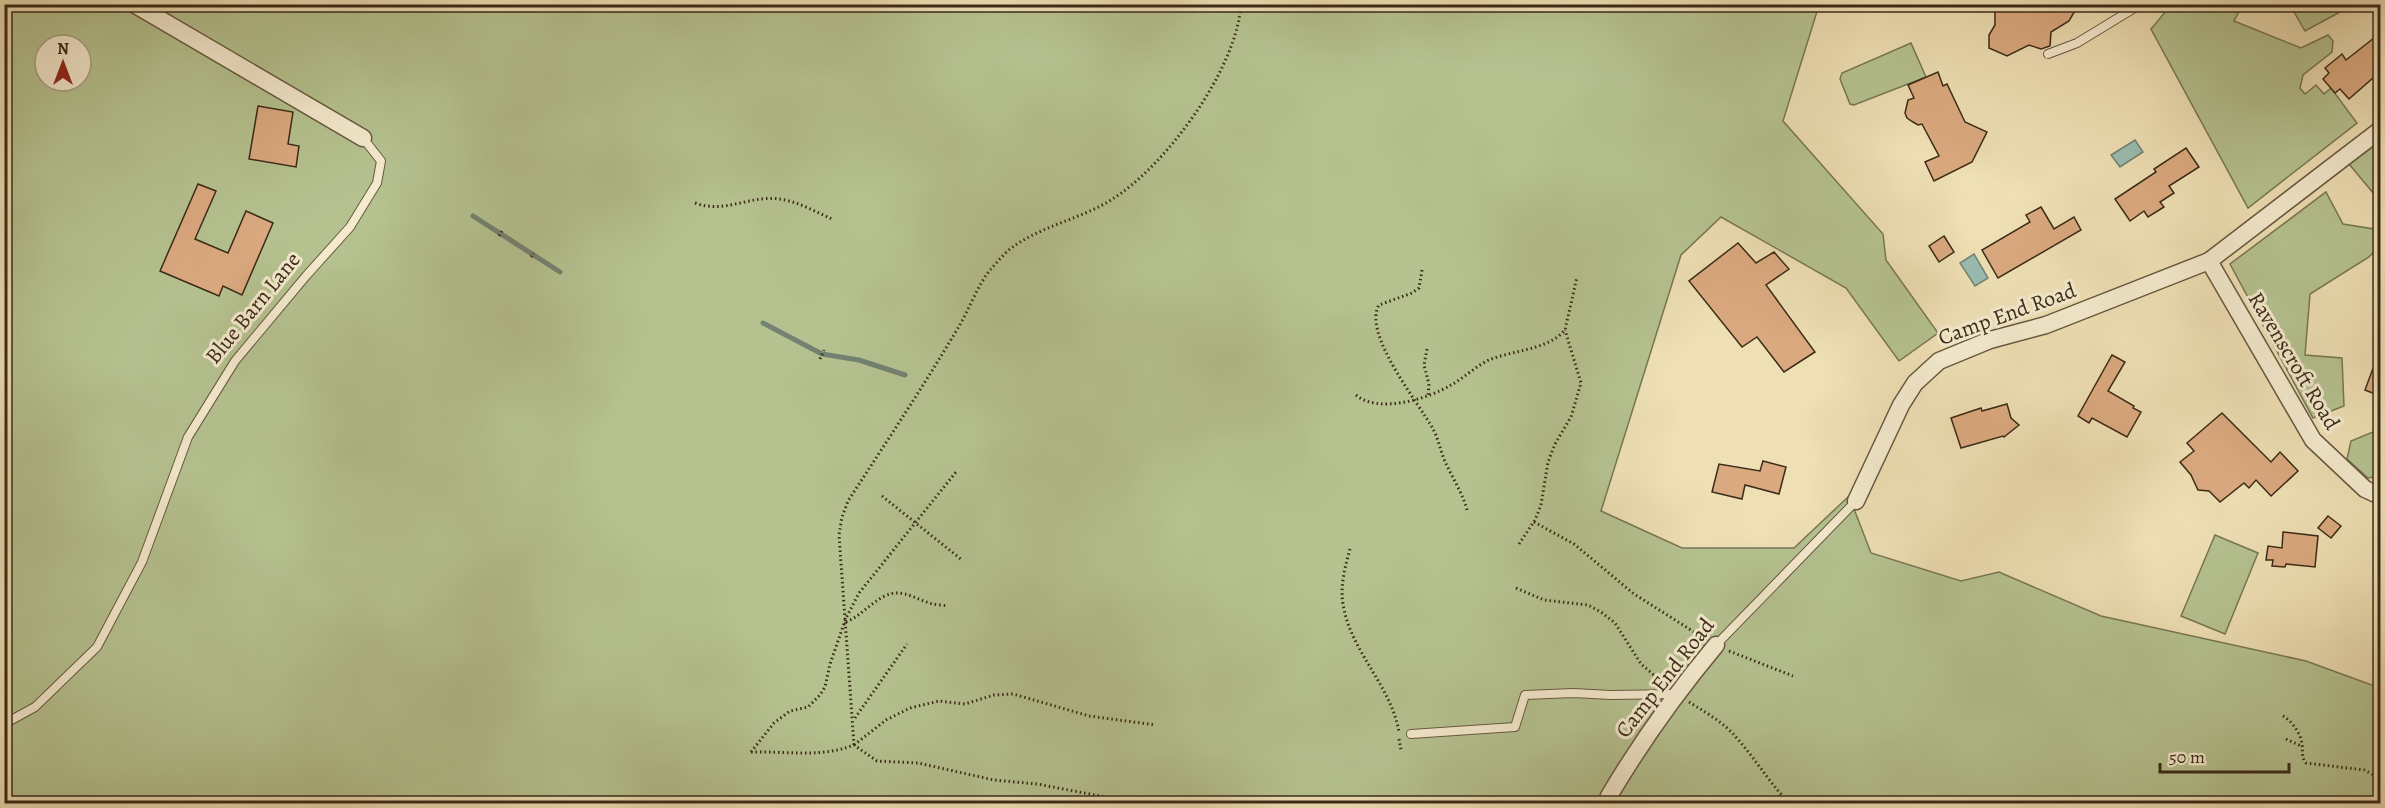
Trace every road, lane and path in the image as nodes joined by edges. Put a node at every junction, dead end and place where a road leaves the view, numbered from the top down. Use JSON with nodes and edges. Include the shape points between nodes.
{"nodes":[{"id":1,"x":134,"y":4,"type":"edge"},
{"id":2,"x":1241,"y":4,"type":"edge"},
{"id":3,"x":2140,"y":4,"type":"edge"},
{"id":4,"x":2048,"y":54,"type":"dead end"},
{"id":5,"x":2380,"y":130,"type":"edge"},
{"id":6,"x":363,"y":138,"type":"joint"},
{"id":7,"x":695,"y":203,"type":"dead end"},
{"id":8,"x":832,"y":219,"type":"dead end"},
{"id":9,"x":502,"y":231,"type":"dead end"},
{"id":10,"x":499,"y":236,"type":"dead end"},
{"id":11,"x":534,"y":253,"type":"dead end"},
{"id":12,"x":531,"y":257,"type":"dead end"},
{"id":13,"x":2209,"y":261,"type":"junction"},
{"id":14,"x":1422,"y":270,"type":"dead end"},
{"id":15,"x":1577,"y":277,"type":"dead end"},
{"id":16,"x":1565,"y":330,"type":"junction"},
{"id":17,"x":1427,"y":349,"type":"dead end"},
{"id":18,"x":824,"y":350,"type":"dead end"},
{"id":19,"x":820,"y":359,"type":"dead end"},
{"id":20,"x":1356,"y":396,"type":"dead end"},
{"id":21,"x":1428,"y":396,"type":"junction"},
{"id":22,"x":1412,"y":399,"type":"junction"},
{"id":23,"x":956,"y":472,"type":"dead end"},
{"id":24,"x":882,"y":496,"type":"dead end"},
{"id":25,"x":2380,"y":496,"type":"edge"},
{"id":26,"x":1856,"y":501,"type":"joint"},
{"id":27,"x":1467,"y":510,"type":"dead end"},
{"id":28,"x":915,"y":522,"type":"junction"},
{"id":29,"x":1534,"y":522,"type":"junction"},
{"id":30,"x":1519,"y":544,"type":"dead end"},
{"id":31,"x":1350,"y":549,"type":"dead end"},
{"id":32,"x":962,"y":560,"type":"dead end"},
{"id":33,"x":1516,"y":588,"type":"dead end"},
{"id":34,"x":948,"y":606,"type":"dead end"},
{"id":35,"x":846,"y":620,"type":"junction"},
{"id":36,"x":907,"y":644,"type":"dead end"},
{"id":37,"x":1716,"y":645,"type":"junction"},
{"id":38,"x":1793,"y":676,"type":"dead end"},
{"id":39,"x":1676,"y":694,"type":"junction"},
{"id":40,"x":2283,"y":716,"type":"dead end"},
{"id":41,"x":854,"y":719,"type":"junction"},
{"id":42,"x":4,"y":724,"type":"edge"},
{"id":43,"x":1156,"y":724,"type":"dead end"},
{"id":44,"x":1411,"y":734,"type":"dead end"},
{"id":45,"x":2286,"y":739,"type":"dead end"},
{"id":46,"x":854,"y":745,"type":"junction"},
{"id":47,"x":2302,"y":746,"type":"junction"},
{"id":48,"x":1401,"y":750,"type":"dead end"},
{"id":49,"x":2380,"y":778,"type":"edge"},
{"id":50,"x":1789,"y":803,"type":"edge"},
{"id":51,"x":1142,"y":804,"type":"edge"},
{"id":52,"x":1606,"y":804,"type":"edge"}],
"edges":[{"from":1,"to":6,"type":"street","name":"Blue Barn Lane"},
{"from":2,"to":35,"type":"path","via":[[1238,32],[1224,65],[1194,115],[1149,168],[1111,200],[1019,243],[988,272],[957,330],[848,501],[839,535]]},
{"from":3,"to":4,"type":"lane","via":[[2077,43]]},
{"from":5,"to":13,"type":"street","name":"Camp End Road"},
{"from":6,"to":42,"type":"lane","name":"Blue Barn Lane","via":[[381,161],[377,183],[350,227],[236,361],[188,437],[142,562],[97,647],[36,706]]},
{"from":7,"to":8,"type":"path","via":[[717,208],[780,198]]},
{"from":9,"to":10,"type":"path"},
{"from":11,"to":12,"type":"path"},
{"from":13,"to":25,"type":"street","name":"Ravenscroft Road","via":[[2313,440],[2365,489]]},
{"from":13,"to":26,"type":"street","name":"Camp End Road","via":[[1939,362],[1915,383],[1901,405]]},
{"from":14,"to":22,"type":"path","via":[[1419,288],[1377,309],[1376,322],[1382,340]]},
{"from":15,"to":16,"type":"path"},
{"from":16,"to":21,"type":"path","via":[[1546,343],[1488,361]]},
{"from":16,"to":29,"type":"path","via":[[1581,383],[1571,417],[1548,462]]},
{"from":17,"to":21,"type":"path","via":[[1424,365]]},
{"from":18,"to":19,"type":"path"},
{"from":20,"to":22,"type":"path","via":[[1380,405]]},
{"from":21,"to":22,"type":"path"},
{"from":22,"to":27,"type":"path","via":[[1432,428]]},
{"from":23,"to":28,"type":"path"},
{"from":24,"to":28,"type":"path"},
{"from":26,"to":37,"type":"lane","name":"Camp End Road"},
{"from":28,"to":32,"type":"path"},
{"from":28,"to":35,"type":"path","via":[[859,593]]},
{"from":29,"to":30,"type":"path"},
{"from":29,"to":37,"type":"path","via":[[1574,544],[1634,594]]},
{"from":31,"to":48,"type":"path","via":[[1342,587],[1343,606],[1351,630],[1394,714]]},
{"from":33,"to":39,"type":"path","via":[[1544,600],[1588,605],[1601,612],[1615,623],[1641,664]]},
{"from":34,"to":35,"type":"path","via":[[895,593],[884,596],[857,618]]},
{"from":35,"to":41,"type":"path"},
{"from":35,"to":46,"type":"path","via":[[820,695],[808,706],[790,711],[774,723],[751,752],[825,753]]},
{"from":36,"to":41,"type":"path"},
{"from":37,"to":38,"type":"path"},
{"from":37,"to":39,"type":"street","name":"Camp End Road"},
{"from":39,"to":44,"type":"lane","via":[[1525,695],[1515,727]]},
{"from":39,"to":50,"type":"path","via":[[1735,735]]},
{"from":39,"to":52,"type":"street","name":"Camp End Road","via":[[1641,743]]},
{"from":40,"to":47,"type":"path","via":[[2296,730]]},
{"from":41,"to":46,"type":"path"},
{"from":43,"to":46,"type":"path","via":[[1089,716],[1013,694],[994,695],[965,704],[939,701],[910,708],[886,720]]},
{"from":45,"to":47,"type":"path"},
{"from":46,"to":51,"type":"path","via":[[877,761],[918,763],[994,780]]},
{"from":47,"to":49,"type":"path","via":[[2306,763],[2364,770]]}]}
